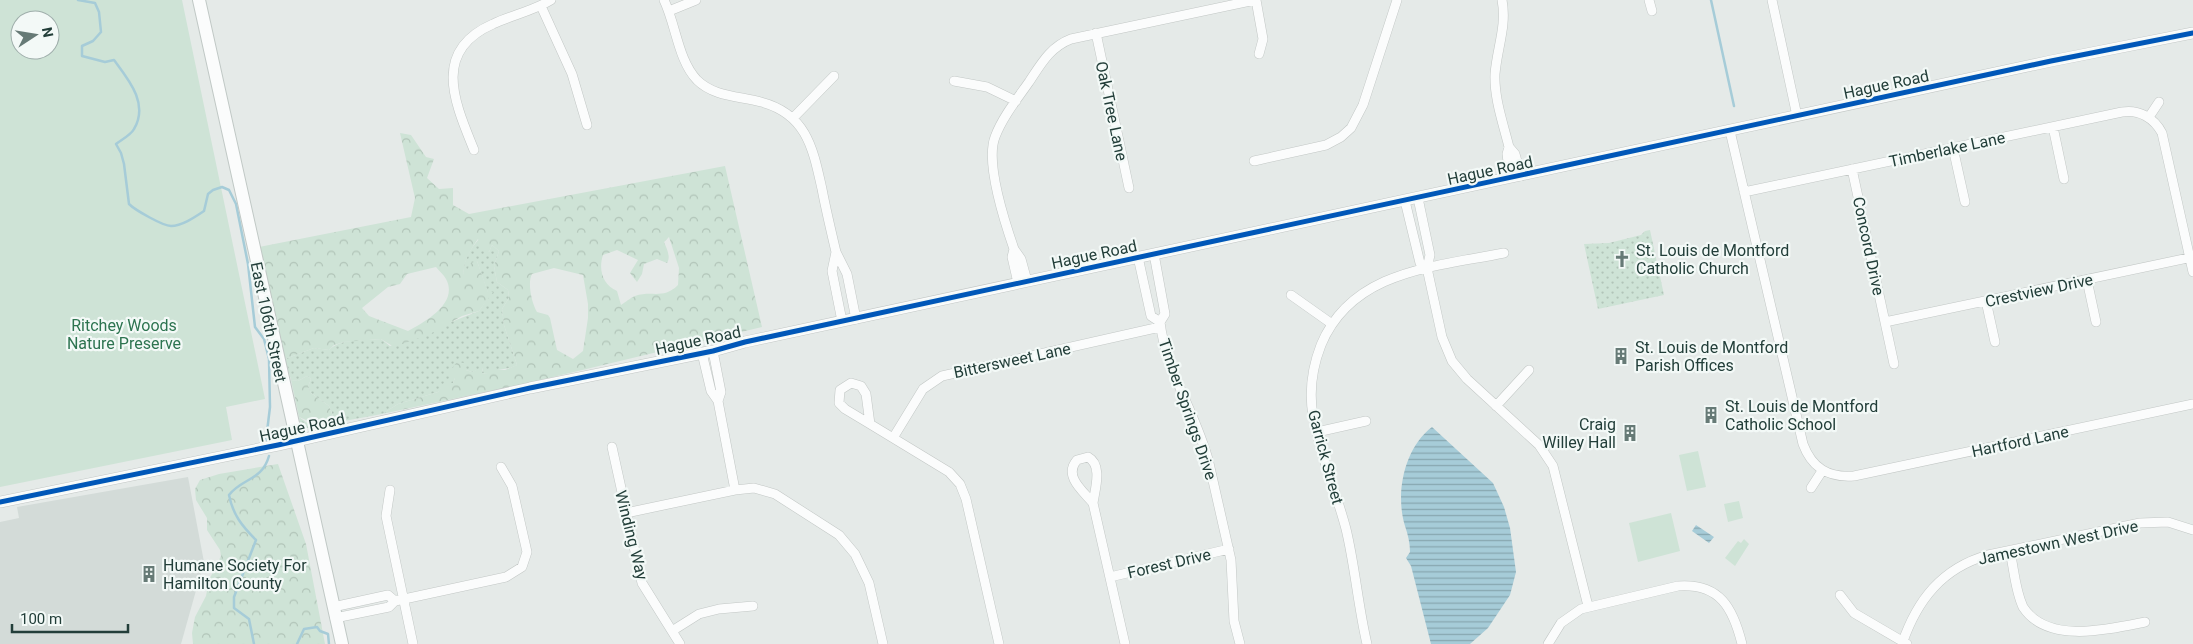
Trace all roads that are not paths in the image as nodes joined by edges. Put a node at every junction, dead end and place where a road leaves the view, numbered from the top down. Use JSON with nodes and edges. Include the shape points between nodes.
{"nodes":[{"id":1,"x":199,"y":0,"type":"edge"},
{"id":2,"x":551,"y":0,"type":"edge"},
{"id":3,"x":664,"y":0,"type":"edge"},
{"id":4,"x":696,"y":0,"type":"edge"},
{"id":5,"x":1256,"y":0,"type":"edge"},
{"id":6,"x":1397,"y":0,"type":"edge"},
{"id":7,"x":1502,"y":0,"type":"edge"},
{"id":8,"x":1649,"y":0,"type":"edge"},
{"id":9,"x":1772,"y":0,"type":"edge"},
{"id":10,"x":541,"y":6,"type":"junction"},
{"id":11,"x":669,"y":11,"type":"junction"},
{"id":12,"x":1652,"y":11,"type":"dead end"},
{"id":13,"x":2193,"y":32,"type":"edge"},
{"id":14,"x":1096,"y":33,"type":"junction"},
{"id":15,"x":1258,"y":54,"type":"dead end"},
{"id":16,"x":834,"y":76,"type":"dead end"},
{"id":17,"x":954,"y":81,"type":"dead end"},
{"id":18,"x":1016,"y":101,"type":"junction"},
{"id":19,"x":2159,"y":102,"type":"dead end"},
{"id":20,"x":1797,"y":116,"type":"junction"},
{"id":21,"x":2149,"y":117,"type":"junction"},
{"id":22,"x":794,"y":118,"type":"junction"},
{"id":23,"x":587,"y":125,"type":"dead end"},
{"id":24,"x":2053,"y":127,"type":"junction"},
{"id":25,"x":1730,"y":131,"type":"junction"},
{"id":26,"x":1954,"y":148,"type":"junction"},
{"id":27,"x":474,"y":150,"type":"dead end"},
{"id":28,"x":1254,"y":162,"type":"dead end"},
{"id":29,"x":1852,"y":169,"type":"junction"},
{"id":30,"x":1515,"y":176,"type":"junction"},
{"id":31,"x":2064,"y":179,"type":"dead end"},
{"id":32,"x":1129,"y":188,"type":"dead end"},
{"id":33,"x":1744,"y":192,"type":"junction"},
{"id":34,"x":1418,"y":198,"type":"junction"},
{"id":35,"x":1405,"y":201,"type":"junction"},
{"id":36,"x":1965,"y":202,"type":"dead end"},
{"id":37,"x":836,"y":252,"type":"junction"},
{"id":38,"x":1504,"y":253,"type":"dead end"},
{"id":39,"x":1154,"y":254,"type":"junction"},
{"id":40,"x":1138,"y":257,"type":"junction"},
{"id":41,"x":2191,"y":257,"type":"edge"},
{"id":42,"x":1427,"y":268,"type":"junction"},
{"id":43,"x":2193,"y":272,"type":"edge"},
{"id":44,"x":2088,"y":280,"type":"junction"},
{"id":45,"x":1022,"y":282,"type":"junction"},
{"id":46,"x":1291,"y":295,"type":"dead end"},
{"id":47,"x":1986,"y":301,"type":"junction"},
{"id":48,"x":856,"y":318,"type":"junction"},
{"id":49,"x":842,"y":322,"type":"junction"},
{"id":50,"x":1885,"y":322,"type":"junction"},
{"id":51,"x":2096,"y":322,"type":"dead end"},
{"id":52,"x":1160,"y":324,"type":"junction"},
{"id":53,"x":1332,"y":324,"type":"junction"},
{"id":54,"x":1995,"y":342,"type":"dead end"},
{"id":55,"x":713,"y":351,"type":"junction"},
{"id":56,"x":702,"y":353,"type":"junction"},
{"id":57,"x":1894,"y":364,"type":"dead end"},
{"id":58,"x":1529,"y":370,"type":"dead end"},
{"id":59,"x":718,"y":401,"type":"junction"},
{"id":60,"x":2193,"y":404,"type":"edge"},
{"id":61,"x":1496,"y":406,"type":"junction"},
{"id":62,"x":1366,"y":421,"type":"dead end"},
{"id":63,"x":870,"y":424,"type":"junction"},
{"id":64,"x":1317,"y":432,"type":"junction"},
{"id":65,"x":893,"y":438,"type":"junction"},
{"id":66,"x":296,"y":442,"type":"junction"},
{"id":67,"x":612,"y":447,"type":"dead end"},
{"id":68,"x":501,"y":467,"type":"dead end"},
{"id":69,"x":1822,"y":471,"type":"junction"},
{"id":70,"x":1811,"y":488,"type":"dead end"},
{"id":71,"x":390,"y":490,"type":"dead end"},
{"id":72,"x":734,"y":490,"type":"junction"},
{"id":73,"x":0,"y":502,"type":"edge"},
{"id":74,"x":1093,"y":503,"type":"junction"},
{"id":75,"x":626,"y":513,"type":"junction"},
{"id":76,"x":2193,"y":530,"type":"edge"},
{"id":77,"x":1229,"y":549,"type":"junction"},
{"id":78,"x":2010,"y":551,"type":"junction"},
{"id":79,"x":1110,"y":577,"type":"junction"},
{"id":80,"x":1840,"y":595,"type":"dead end"},
{"id":81,"x":399,"y":600,"type":"junction"},
{"id":82,"x":753,"y":606,"type":"dead end"},
{"id":83,"x":1588,"y":606,"type":"junction"},
{"id":84,"x":334,"y":613,"type":"junction"},
{"id":85,"x":2145,"y":622,"type":"dead end"},
{"id":86,"x":672,"y":631,"type":"junction"},
{"id":87,"x":1904,"y":643,"type":"edge"},
{"id":88,"x":342,"y":644,"type":"edge"},
{"id":89,"x":414,"y":644,"type":"edge"},
{"id":90,"x":680,"y":644,"type":"edge"},
{"id":91,"x":883,"y":644,"type":"edge"},
{"id":92,"x":999,"y":644,"type":"edge"},
{"id":93,"x":1125,"y":644,"type":"edge"},
{"id":94,"x":1240,"y":644,"type":"edge"},
{"id":95,"x":1367,"y":644,"type":"edge"},
{"id":96,"x":1548,"y":644,"type":"edge"},
{"id":97,"x":1742,"y":644,"type":"edge"}],
"edges":[{"from":1,"to":66,"type":"main road","name":"East 106th Street"},
{"from":2,"to":10,"type":"street"},
{"from":3,"to":11,"type":"street"},
{"from":4,"to":11,"type":"street"},
{"from":5,"to":14,"type":"street"},
{"from":5,"to":15,"type":"street","via":[[1263,39]]},
{"from":6,"to":28,"type":"street","via":[[1363,105],[1351,128],[1326,145]]},
{"from":7,"to":30,"type":"street","via":[[1504,27],[1496,86],[1509,147],[1515,154]]},
{"from":8,"to":12,"type":"street"},
{"from":9,"to":20,"type":"street"},
{"from":10,"to":23,"type":"street","via":[[568,63]]},
{"from":10,"to":27,"type":"street","via":[[480,31],[460,53],[454,68],[453,88],[456,106]]},
{"from":11,"to":22,"type":"street","via":[[687,64],[703,85],[768,104]]},
{"from":13,"to":20,"type":"street","name":"Hague Road"},
{"from":14,"to":18,"type":"street","via":[[1071,39],[1052,50]]},
{"from":14,"to":32,"type":"street","name":"Oak Tree Lane"},
{"from":16,"to":22,"type":"street"},
{"from":17,"to":18,"type":"street","via":[[987,87]]},
{"from":18,"to":45,"type":"street","via":[[997,132],[991,151],[1005,224],[1021,259]]},
{"from":19,"to":21,"type":"street"},
{"from":20,"to":25,"type":"street","name":"Hague Road"},
{"from":21,"to":24,"type":"street","name":"Timberlake Lane","via":[[2126,111]]},
{"from":21,"to":41,"type":"street","via":[[2164,139]]},
{"from":22,"to":37,"type":"street","via":[[808,138],[815,156]]},
{"from":24,"to":26,"type":"street","name":"Timberlake Lane"},
{"from":24,"to":31,"type":"street"},
{"from":25,"to":30,"type":"street","name":"Hague Road"},
{"from":25,"to":33,"type":"street"},
{"from":26,"to":29,"type":"street","name":"Timberlake Lane"},
{"from":26,"to":36,"type":"street"},
{"from":29,"to":33,"type":"street","name":"Timberlake Lane"},
{"from":29,"to":50,"type":"street","name":"Concord Drive"},
{"from":30,"to":34,"type":"street","name":"Hague Road"},
{"from":33,"to":69,"type":"street","via":[[1803,444],[1809,458]]},
{"from":34,"to":35,"type":"street","name":"Hague Road"},
{"from":34,"to":42,"type":"street","via":[[1430,255]]},
{"from":35,"to":39,"type":"street","name":"Hague Road"},
{"from":35,"to":42,"type":"street","via":[[1420,263]]},
{"from":37,"to":48,"type":"street","via":[[847,274]]},
{"from":37,"to":49,"type":"street","via":[[832,271]]},
{"from":38,"to":42,"type":"street","name":"Garrick Street"},
{"from":39,"to":40,"type":"street","name":"Hague Road"},
{"from":39,"to":52,"type":"street","name":"Timber Springs Drive","via":[[1165,314]]},
{"from":40,"to":45,"type":"street","name":"Hague Road"},
{"from":40,"to":52,"type":"street","name":"Timber Springs Drive","via":[[1152,316]]},
{"from":41,"to":43,"type":"street"},
{"from":41,"to":44,"type":"street","name":"Crestview Drive"},
{"from":42,"to":53,"type":"street","name":"Garrick Street","via":[[1375,286],[1352,302]]},
{"from":42,"to":61,"type":"street","via":[[1449,356],[1462,375]]},
{"from":44,"to":47,"type":"street","name":"Crestview Drive"},
{"from":44,"to":51,"type":"street"},
{"from":45,"to":48,"type":"street","name":"Hague Road"},
{"from":46,"to":53,"type":"street"},
{"from":47,"to":50,"type":"street","name":"Crestview Drive"},
{"from":47,"to":54,"type":"street"},
{"from":48,"to":49,"type":"street","name":"Hague Road"},
{"from":49,"to":55,"type":"street","name":"Hague Road"},
{"from":50,"to":57,"type":"street","name":"Concord Drive"},
{"from":52,"to":65,"type":"street","name":"Bittersweet Lane","via":[[942,376],[923,389]]},
{"from":52,"to":77,"type":"street","name":"Timber Springs Drive","via":[[1170,362],[1205,448]]},
{"from":53,"to":64,"type":"street","name":"Garrick Street","via":[[1316,359],[1312,380]]},
{"from":55,"to":56,"type":"street","name":"Hague Road"},
{"from":55,"to":59,"type":"street","via":[[721,392]]},
{"from":56,"to":59,"type":"street","via":[[710,391]]},
{"from":56,"to":66,"type":"street","name":"Hague Road","via":[[530,388]]},
{"from":58,"to":61,"type":"street"},
{"from":59,"to":72,"type":"street"},
{"from":60,"to":69,"type":"street","name":"Hartford Lane","via":[[1846,477]]},
{"from":61,"to":83,"type":"street","via":[[1539,445],[1553,466]]},
{"from":62,"to":64,"type":"street"},
{"from":63,"to":63,"type":"street","via":[[864,389],[858,384],[846,385],[839,394],[841,406]]},
{"from":63,"to":65,"type":"street"},
{"from":64,"to":95,"type":"street","name":"Garrick Street","via":[[1346,530]]},
{"from":65,"to":92,"type":"street","via":[[948,472],[963,490]]},
{"from":66,"to":73,"type":"street","name":"Hague Road"},
{"from":66,"to":84,"type":"main road","name":"East 106th Street"},
{"from":67,"to":75,"type":"street","name":"Winding Way"},
{"from":68,"to":81,"type":"street","via":[[512,486],[526,544],[522,568],[506,577]]},
{"from":69,"to":70,"type":"street"},
{"from":71,"to":81,"type":"street","via":[[386,516]]},
{"from":72,"to":75,"type":"street"},
{"from":72,"to":91,"type":"street","via":[[754,488],[775,494],[839,535],[866,573]]},
{"from":74,"to":74,"type":"street","name":"Forest Drive","via":[[1096,466],[1093,460],[1085,457],[1074,463],[1072,473]]},
{"from":74,"to":79,"type":"street","name":"Forest Drive"},
{"from":75,"to":86,"type":"street","name":"Winding Way","via":[[642,583]]},
{"from":76,"to":78,"type":"street","name":"Jamestown West Drive","via":[[2168,522],[2140,523]]},
{"from":77,"to":79,"type":"street","name":"Forest Drive"},
{"from":77,"to":94,"type":"street","name":"Timber Springs Drive","via":[[1234,621]]},
{"from":78,"to":85,"type":"street","via":[[2023,606],[2044,629],[2063,636],[2075,636]]},
{"from":78,"to":87,"type":"street","name":"Jamestown West Drive","via":[[1970,561],[1946,575],[1918,605]]},
{"from":79,"to":93,"type":"street","name":"Forest Drive"},
{"from":80,"to":87,"type":"street","via":[[1854,613]]},
{"from":81,"to":84,"type":"street","via":[[389,607]]},
{"from":81,"to":89,"type":"street"},
{"from":82,"to":86,"type":"street","via":[[699,614]]},
{"from":83,"to":96,"type":"street","via":[[1565,619]]},
{"from":83,"to":97,"type":"street","via":[[1678,586],[1698,586],[1710,590],[1728,607],[1735,618]]},
{"from":84,"to":88,"type":"main road","name":"East 106th Street"},
{"from":86,"to":90,"type":"street","name":"Winding Way"}]}
